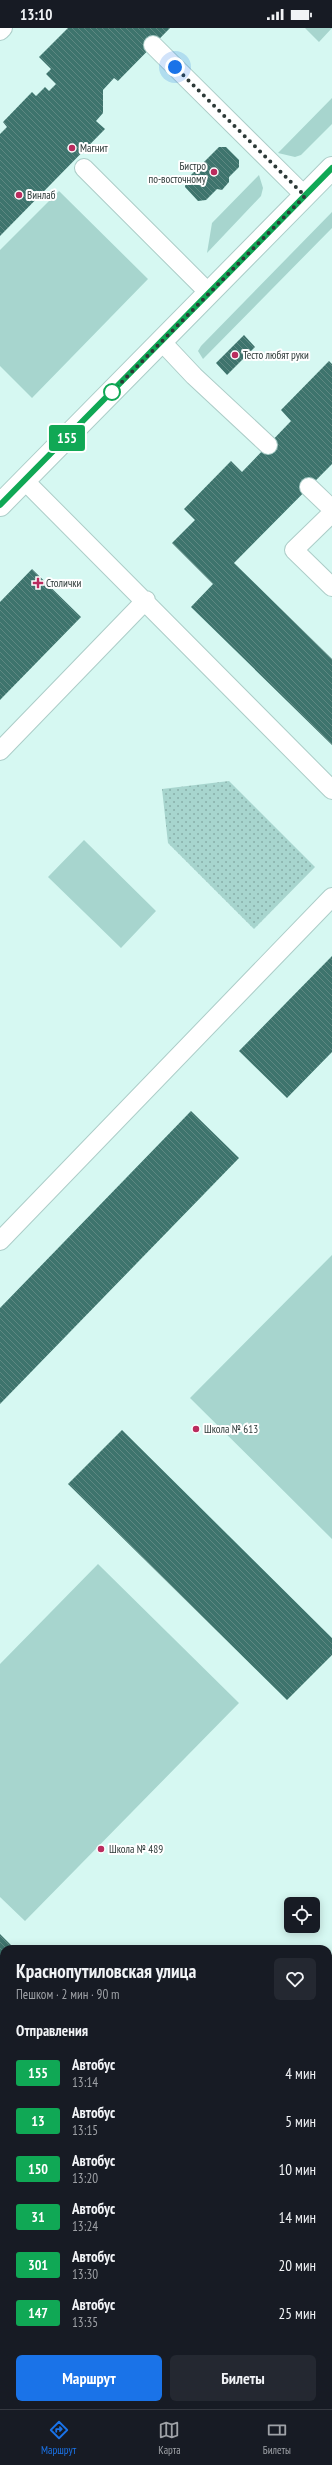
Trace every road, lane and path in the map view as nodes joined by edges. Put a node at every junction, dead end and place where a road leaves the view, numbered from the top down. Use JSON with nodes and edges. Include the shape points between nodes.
{"nodes":[{"id":1,"x":3,"y":28,"type":"edge"},
{"id":2,"x":0,"y":31,"type":"edge"},
{"id":3,"x":152,"y":45,"type":"dead end"},
{"id":4,"x":84,"y":168,"type":"dead end"},
{"id":5,"x":332,"y":168,"type":"edge"},
{"id":6,"x":305,"y":196,"type":"junction"},
{"id":7,"x":209,"y":293,"type":"junction"},
{"id":8,"x":162,"y":342,"type":"junction"},
{"id":9,"x":268,"y":445,"type":"dead end"},
{"id":10,"x":24,"y":480,"type":"junction"},
{"id":11,"x":309,"y":487,"type":"dead end"},
{"id":12,"x":0,"y":505,"type":"edge"},
{"id":13,"x":332,"y":509,"type":"edge"},
{"id":14,"x":332,"y":513,"type":"edge"},
{"id":15,"x":332,"y":587,"type":"edge"},
{"id":16,"x":146,"y":600,"type":"junction"},
{"id":17,"x":0,"y":751,"type":"edge"},
{"id":18,"x":332,"y":790,"type":"edge"},
{"id":19,"x":332,"y":897,"type":"edge"},
{"id":20,"x":0,"y":1241,"type":"edge"}],
"edges":[{"from":1,"to":2,"type":"lane"},
{"from":3,"to":6,"type":"lane"},
{"from":4,"to":7,"type":"lane"},
{"from":5,"to":6,"type":"street"},
{"from":6,"to":7,"type":"street"},
{"from":7,"to":8,"type":"street"},
{"from":8,"to":9,"type":"lane","via":[[194,376]]},
{"from":8,"to":10,"type":"street"},
{"from":10,"to":12,"type":"street"},
{"from":10,"to":16,"type":"lane"},
{"from":11,"to":13,"type":"lane"},
{"from":14,"to":15,"type":"lane","via":[[294,550]]},
{"from":16,"to":17,"type":"lane"},
{"from":16,"to":18,"type":"lane"},
{"from":19,"to":20,"type":"lane"}]}
